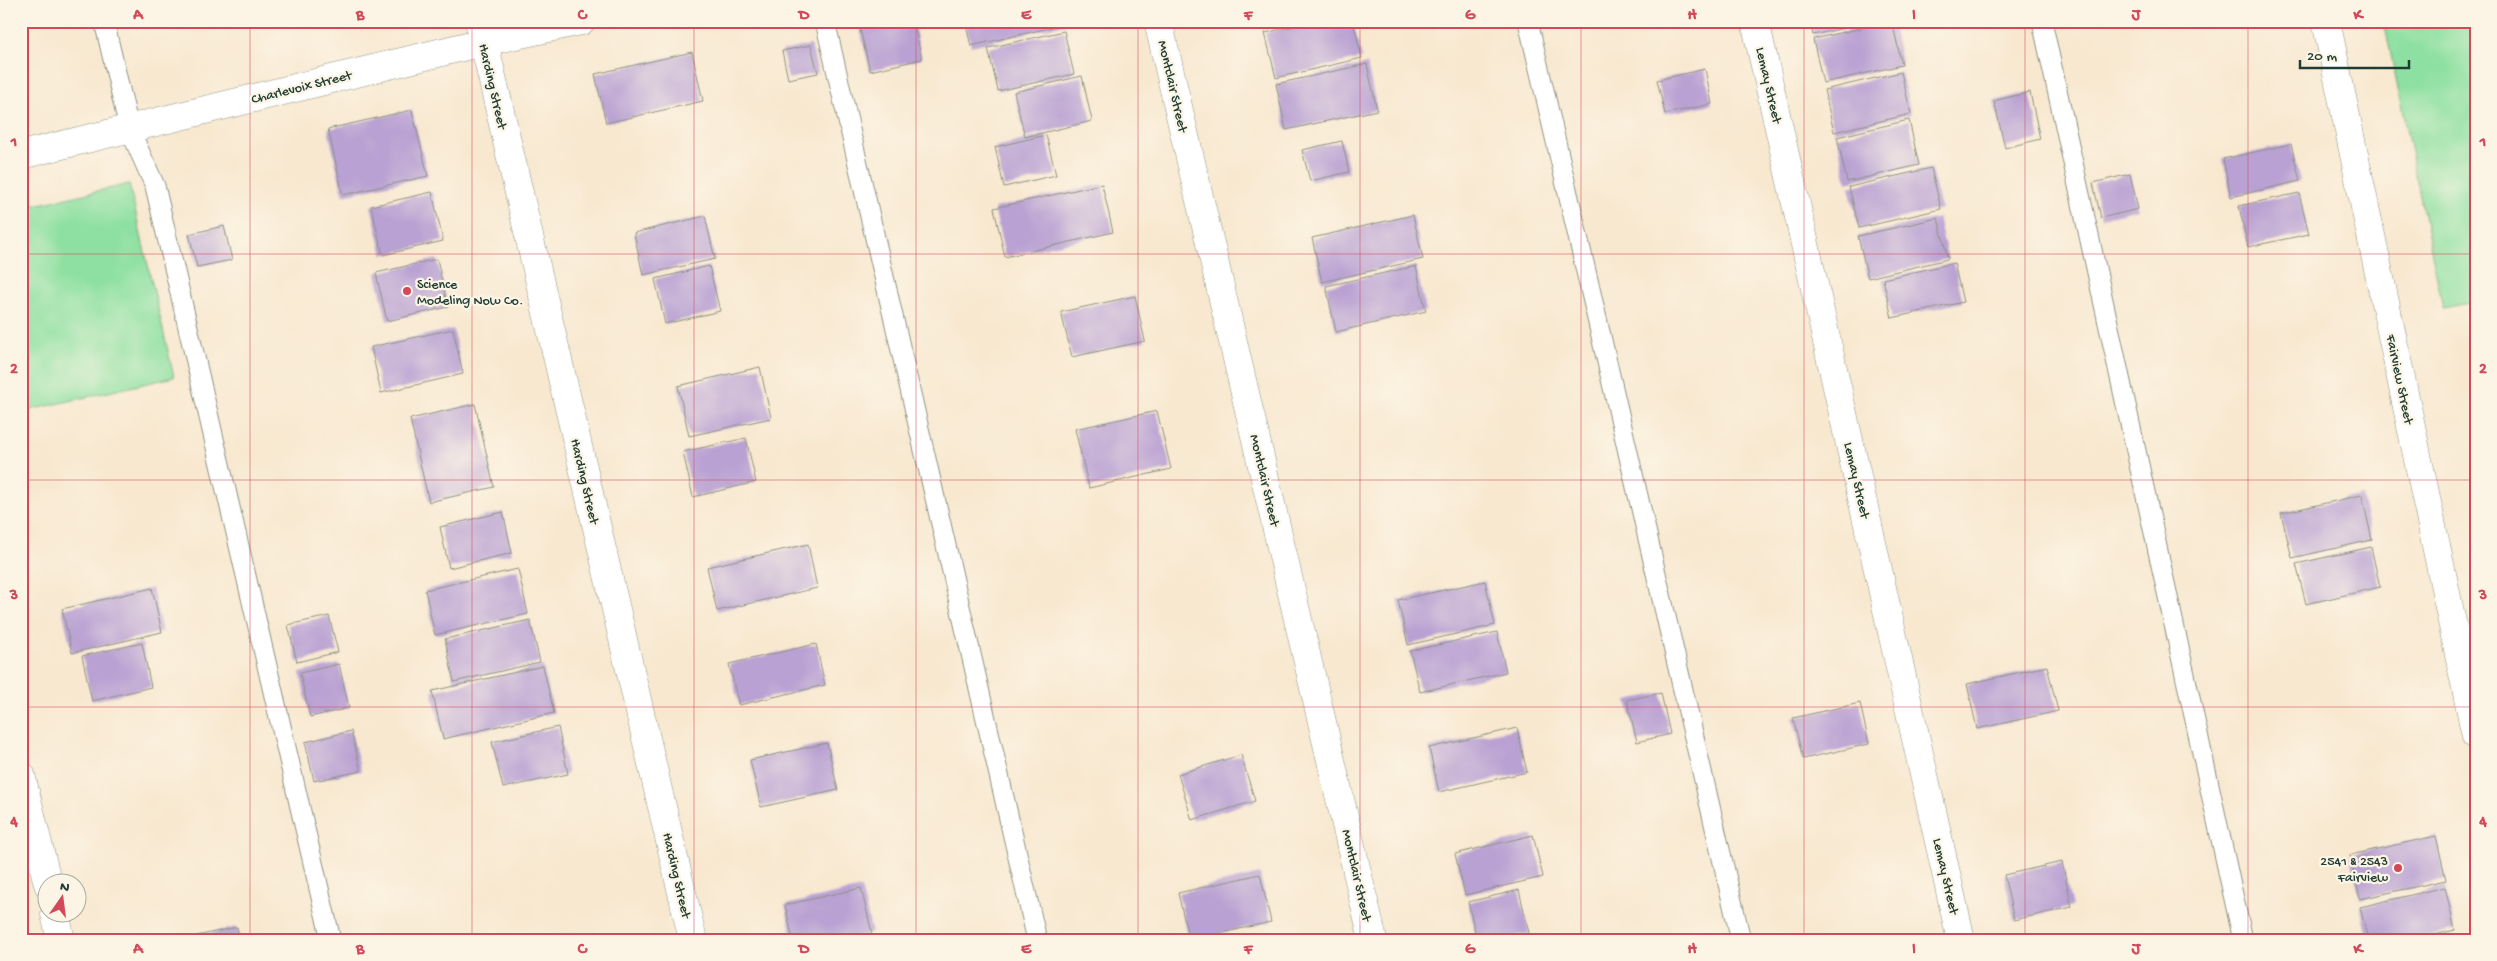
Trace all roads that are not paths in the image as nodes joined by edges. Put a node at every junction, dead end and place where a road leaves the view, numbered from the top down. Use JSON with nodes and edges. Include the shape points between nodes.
{"nodes":[{"id":1,"x":104,"y":21,"type":"edge"},
{"id":2,"x":582,"y":21,"type":"edge"},
{"id":3,"x":825,"y":21,"type":"edge"},
{"id":4,"x":1158,"y":21,"type":"edge"},
{"id":5,"x":1528,"y":21,"type":"edge"},
{"id":6,"x":1755,"y":21,"type":"edge"},
{"id":7,"x":2042,"y":21,"type":"edge"},
{"id":8,"x":2326,"y":21,"type":"edge"},
{"id":9,"x":481,"y":32,"type":"edge"},
{"id":10,"x":129,"y":128,"type":"junction"},
{"id":11,"x":21,"y":155,"type":"edge"},
{"id":12,"x":2476,"y":736,"type":"edge"},
{"id":13,"x":21,"y":775,"type":"edge"},
{"id":14,"x":46,"y":874,"type":"edge"},
{"id":15,"x":57,"y":924,"type":"edge"},
{"id":16,"x":61,"y":940,"type":"edge"},
{"id":17,"x":331,"y":940,"type":"edge"},
{"id":18,"x":693,"y":940,"type":"edge"},
{"id":19,"x":1036,"y":940,"type":"edge"},
{"id":20,"x":1373,"y":940,"type":"edge"},
{"id":21,"x":1741,"y":940,"type":"edge"},
{"id":22,"x":1961,"y":940,"type":"edge"},
{"id":23,"x":2243,"y":940,"type":"edge"}],
"edges":[{"from":1,"to":10,"type":"lane"},
{"from":2,"to":9,"type":"street","name":"Charlevoix Street"},
{"from":3,"to":19,"type":"lane"},
{"from":4,"to":20,"type":"street","name":"Montclair Street"},
{"from":5,"to":21,"type":"lane"},
{"from":6,"to":22,"type":"street","name":"Lemay Street"},
{"from":7,"to":23,"type":"lane"},
{"from":8,"to":12,"type":"street","name":"Fairview Street"},
{"from":9,"to":10,"type":"street","name":"Charlevoix Street"},
{"from":9,"to":18,"type":"street","name":"Harding Street"},
{"from":10,"to":11,"type":"street","name":"Charlevoix Street"},
{"from":10,"to":17,"type":"lane","via":[[155,186]]},
{"from":13,"to":14,"type":"street"},
{"from":15,"to":16,"type":"street"}]}
